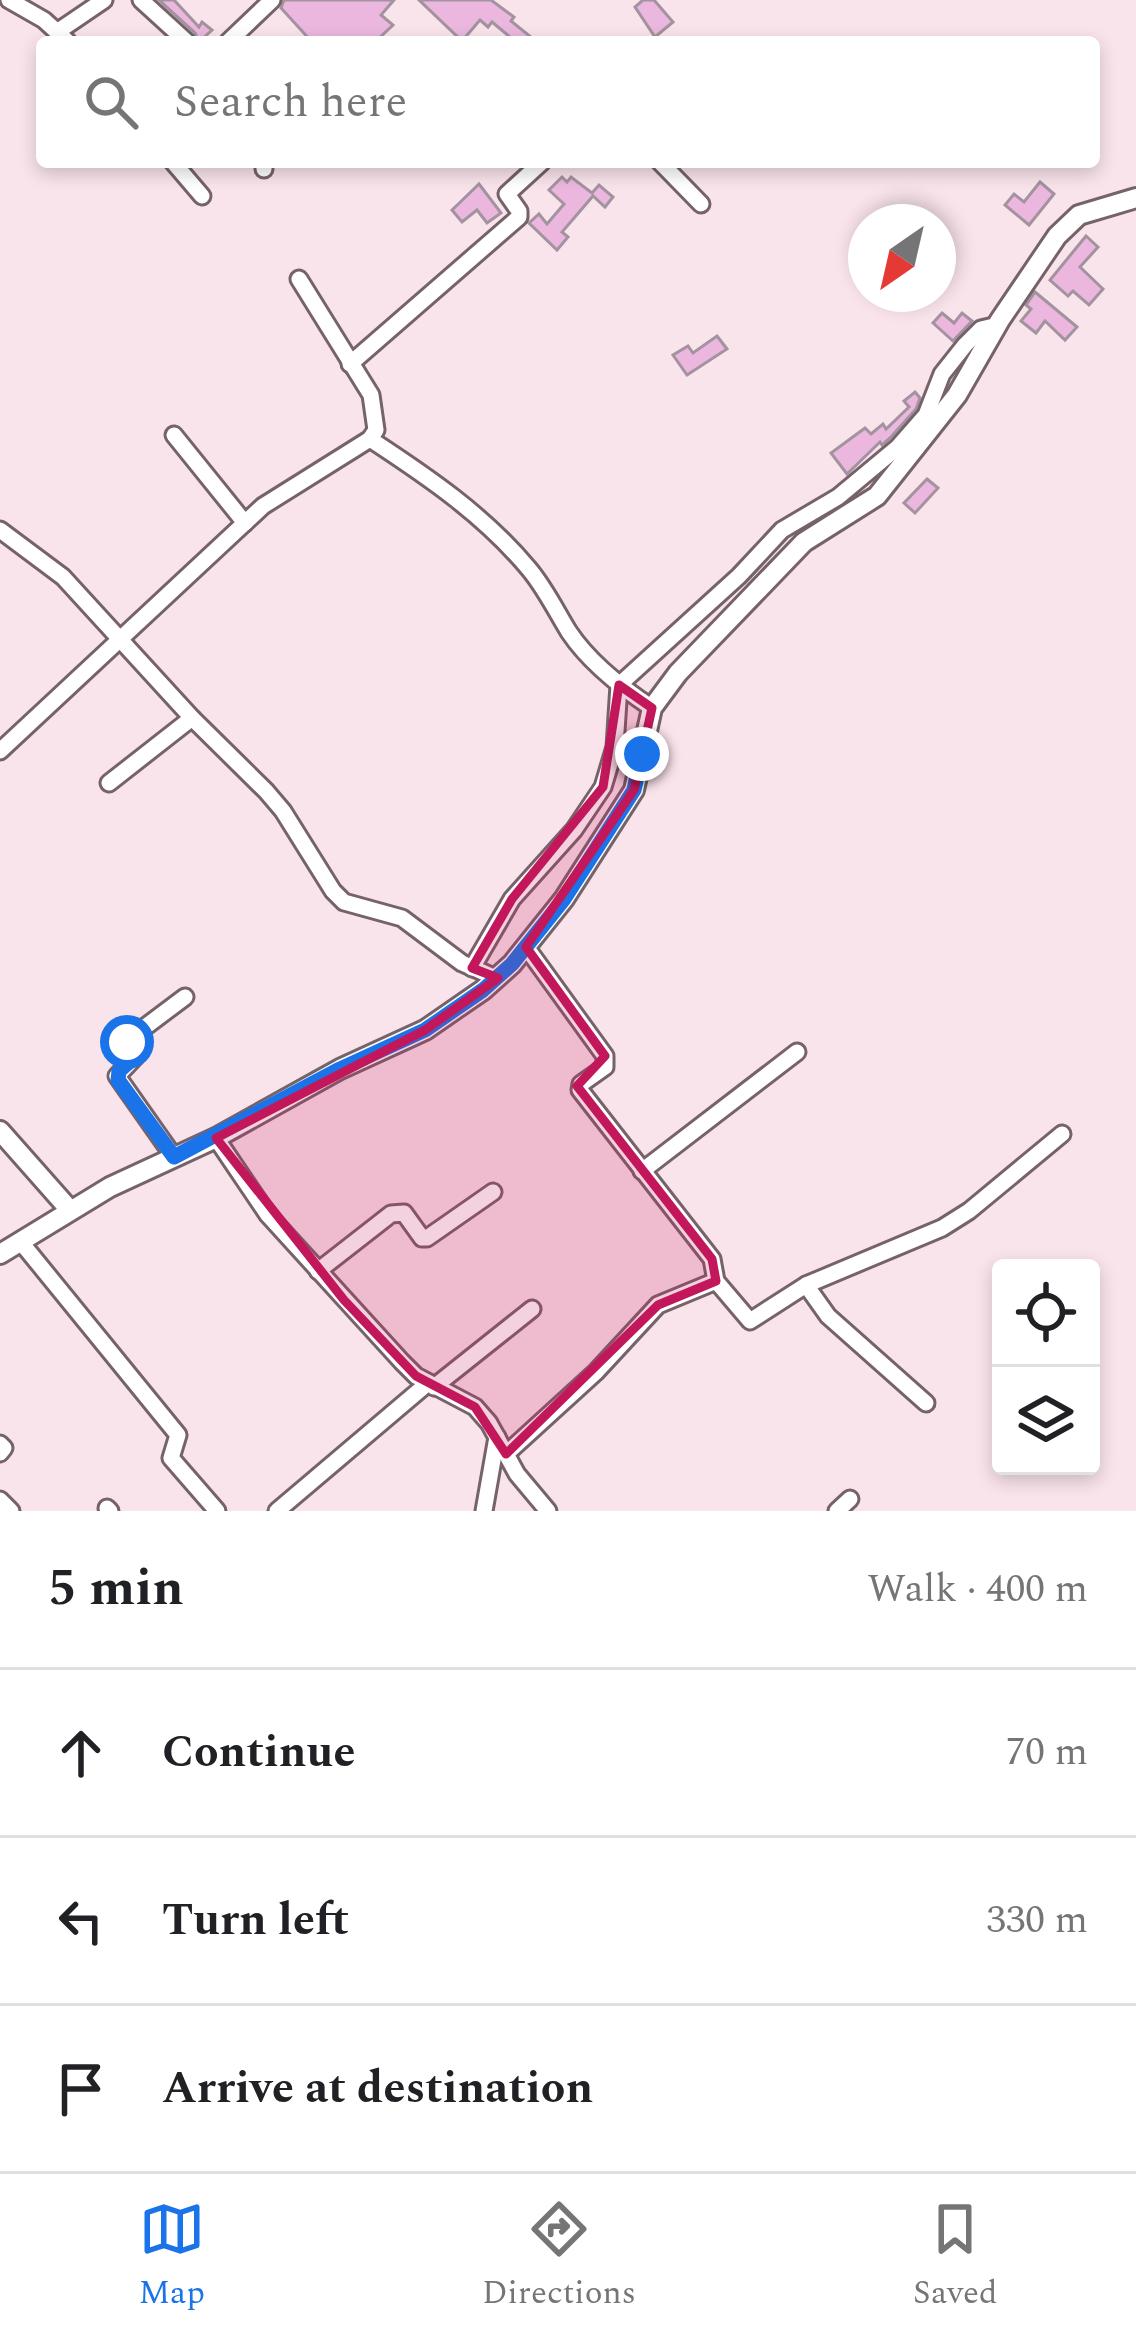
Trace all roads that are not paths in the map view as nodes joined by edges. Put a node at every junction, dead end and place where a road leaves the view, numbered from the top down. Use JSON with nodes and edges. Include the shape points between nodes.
{"nodes":[{"id":1,"x":9,"y":0,"type":"edge"},
{"id":2,"x":104,"y":0,"type":"edge"},
{"id":3,"x":141,"y":0,"type":"edge"},
{"id":4,"x":272,"y":0,"type":"edge"},
{"id":5,"x":61,"y":36,"type":"edge"},
{"id":6,"x":63,"y":36,"type":"edge"},
{"id":7,"x":181,"y":36,"type":"edge"},
{"id":8,"x":234,"y":36,"type":"edge"},
{"id":9,"x":178,"y":168,"type":"edge"},
{"id":10,"x":536,"y":168,"type":"edge"},
{"id":11,"x":667,"y":168,"type":"edge"},
{"id":12,"x":202,"y":196,"type":"dead end"},
{"id":13,"x":1136,"y":198,"type":"edge"},
{"id":14,"x":701,"y":204,"type":"dead end"},
{"id":15,"x":299,"y":279,"type":"dead end"},
{"id":16,"x":998,"y":325,"type":"junction"},
{"id":17,"x":350,"y":364,"type":"junction"},
{"id":18,"x":174,"y":435,"type":"dead end"},
{"id":19,"x":370,"y":439,"type":"junction"},
{"id":20,"x":245,"y":523,"type":"junction"},
{"id":21,"x":0,"y":530,"type":"edge"},
{"id":22,"x":121,"y":642,"type":"junction"},
{"id":23,"x":620,"y":685,"type":"junction"},
{"id":24,"x":652,"y":708,"type":"junction"},
{"id":25,"x":192,"y":718,"type":"junction"},
{"id":26,"x":0,"y":751,"type":"edge"},
{"id":27,"x":109,"y":783,"type":"dead end"},
{"id":28,"x":526,"y":947,"type":"junction"},
{"id":29,"x":472,"y":968,"type":"junction"},
{"id":30,"x":496,"y":978,"type":"junction"},
{"id":31,"x":184,"y":998,"type":"dead end"},
{"id":32,"x":797,"y":1052,"type":"dead end"},
{"id":33,"x":0,"y":1131,"type":"edge"},
{"id":34,"x":1062,"y":1135,"type":"dead end"},
{"id":35,"x":216,"y":1138,"type":"junction"},
{"id":36,"x":174,"y":1157,"type":"junction"},
{"id":37,"x":642,"y":1172,"type":"junction"},
{"id":38,"x":493,"y":1192,"type":"dead end"},
{"id":39,"x":69,"y":1209,"type":"junction"},
{"id":40,"x":27,"y":1250,"type":"junction"},
{"id":41,"x":0,"y":1254,"type":"edge"},
{"id":42,"x":318,"y":1271,"type":"junction"},
{"id":43,"x":716,"y":1281,"type":"junction"},
{"id":44,"x":806,"y":1285,"type":"junction"},
{"id":45,"x":532,"y":1309,"type":"dead end"},
{"id":46,"x":431,"y":1385,"type":"junction"},
{"id":47,"x":926,"y":1403,"type":"dead end"},
{"id":48,"x":497,"y":1437,"type":"junction"},
{"id":49,"x":0,"y":1444,"type":"edge"},
{"id":50,"x":0,"y":1454,"type":"edge"},
{"id":51,"x":506,"y":1454,"type":"junction"},
{"id":52,"x":218,"y":1511,"type":"edge"},
{"id":53,"x":277,"y":1511,"type":"edge"},
{"id":54,"x":484,"y":1511,"type":"edge"},
{"id":55,"x":548,"y":1511,"type":"edge"}],
"edges":[{"from":1,"to":5,"type":"street"},
{"from":2,"to":6,"type":"street"},
{"from":3,"to":7,"type":"street"},
{"from":4,"to":8,"type":"street"},
{"from":9,"to":12,"type":"street"},
{"from":10,"to":17,"type":"street","via":[[508,194],[519,217]]},
{"from":11,"to":14,"type":"street"},
{"from":13,"to":16,"type":"street","via":[[1079,215]]},
{"from":15,"to":17,"type":"street"},
{"from":16,"to":23,"type":"street","via":[[965,345],[898,447],[782,530]]},
{"from":16,"to":24,"type":"street","via":[[958,395],[877,496],[804,542]]},
{"from":17,"to":19,"type":"street","via":[[371,395]]},
{"from":18,"to":20,"type":"street"},
{"from":19,"to":20,"type":"street"},
{"from":19,"to":23,"type":"street","via":[[501,536],[572,637]]},
{"from":20,"to":22,"type":"street"},
{"from":21,"to":22,"type":"street","via":[[63,577]]},
{"from":22,"to":25,"type":"street"},
{"from":22,"to":26,"type":"street"},
{"from":23,"to":24,"type":"street"},
{"from":23,"to":29,"type":"street","via":[[603,787],[512,899]]},
{"from":24,"to":28,"type":"street","via":[[634,790]]},
{"from":25,"to":27,"type":"street"},
{"from":25,"to":29,"type":"street","via":[[283,811],[344,902],[401,918]]},
{"from":28,"to":30,"type":"street"},
{"from":28,"to":37,"type":"street","via":[[605,1056],[580,1090]]},
{"from":29,"to":30,"type":"street"},
{"from":30,"to":35,"type":"street","via":[[425,1030]]},
{"from":31,"to":36,"type":"street","via":[[129,1039],[136,1056],[117,1076]]},
{"from":32,"to":37,"type":"street"},
{"from":33,"to":39,"type":"street"},
{"from":34,"to":44,"type":"street","via":[[942,1228]]},
{"from":35,"to":36,"type":"street"},
{"from":35,"to":42,"type":"street","via":[[249,1191]]},
{"from":36,"to":39,"type":"street"},
{"from":37,"to":43,"type":"street","via":[[712,1259]]},
{"from":38,"to":42,"type":"street","via":[[428,1238],[404,1213],[391,1214]]},
{"from":39,"to":40,"type":"street"},
{"from":40,"to":41,"type":"street"},
{"from":40,"to":52,"type":"street","via":[[174,1430],[171,1457]]},
{"from":42,"to":46,"type":"street"},
{"from":43,"to":44,"type":"street","via":[[750,1321]]},
{"from":43,"to":51,"type":"street","via":[[658,1305]]},
{"from":44,"to":47,"type":"street","via":[[828,1316]]},
{"from":45,"to":46,"type":"street"},
{"from":46,"to":48,"type":"street","via":[[475,1407]]},
{"from":46,"to":53,"type":"street"},
{"from":48,"to":51,"type":"street"},
{"from":48,"to":54,"type":"street"},
{"from":49,"to":50,"type":"street"},
{"from":51,"to":55,"type":"street"}]}
